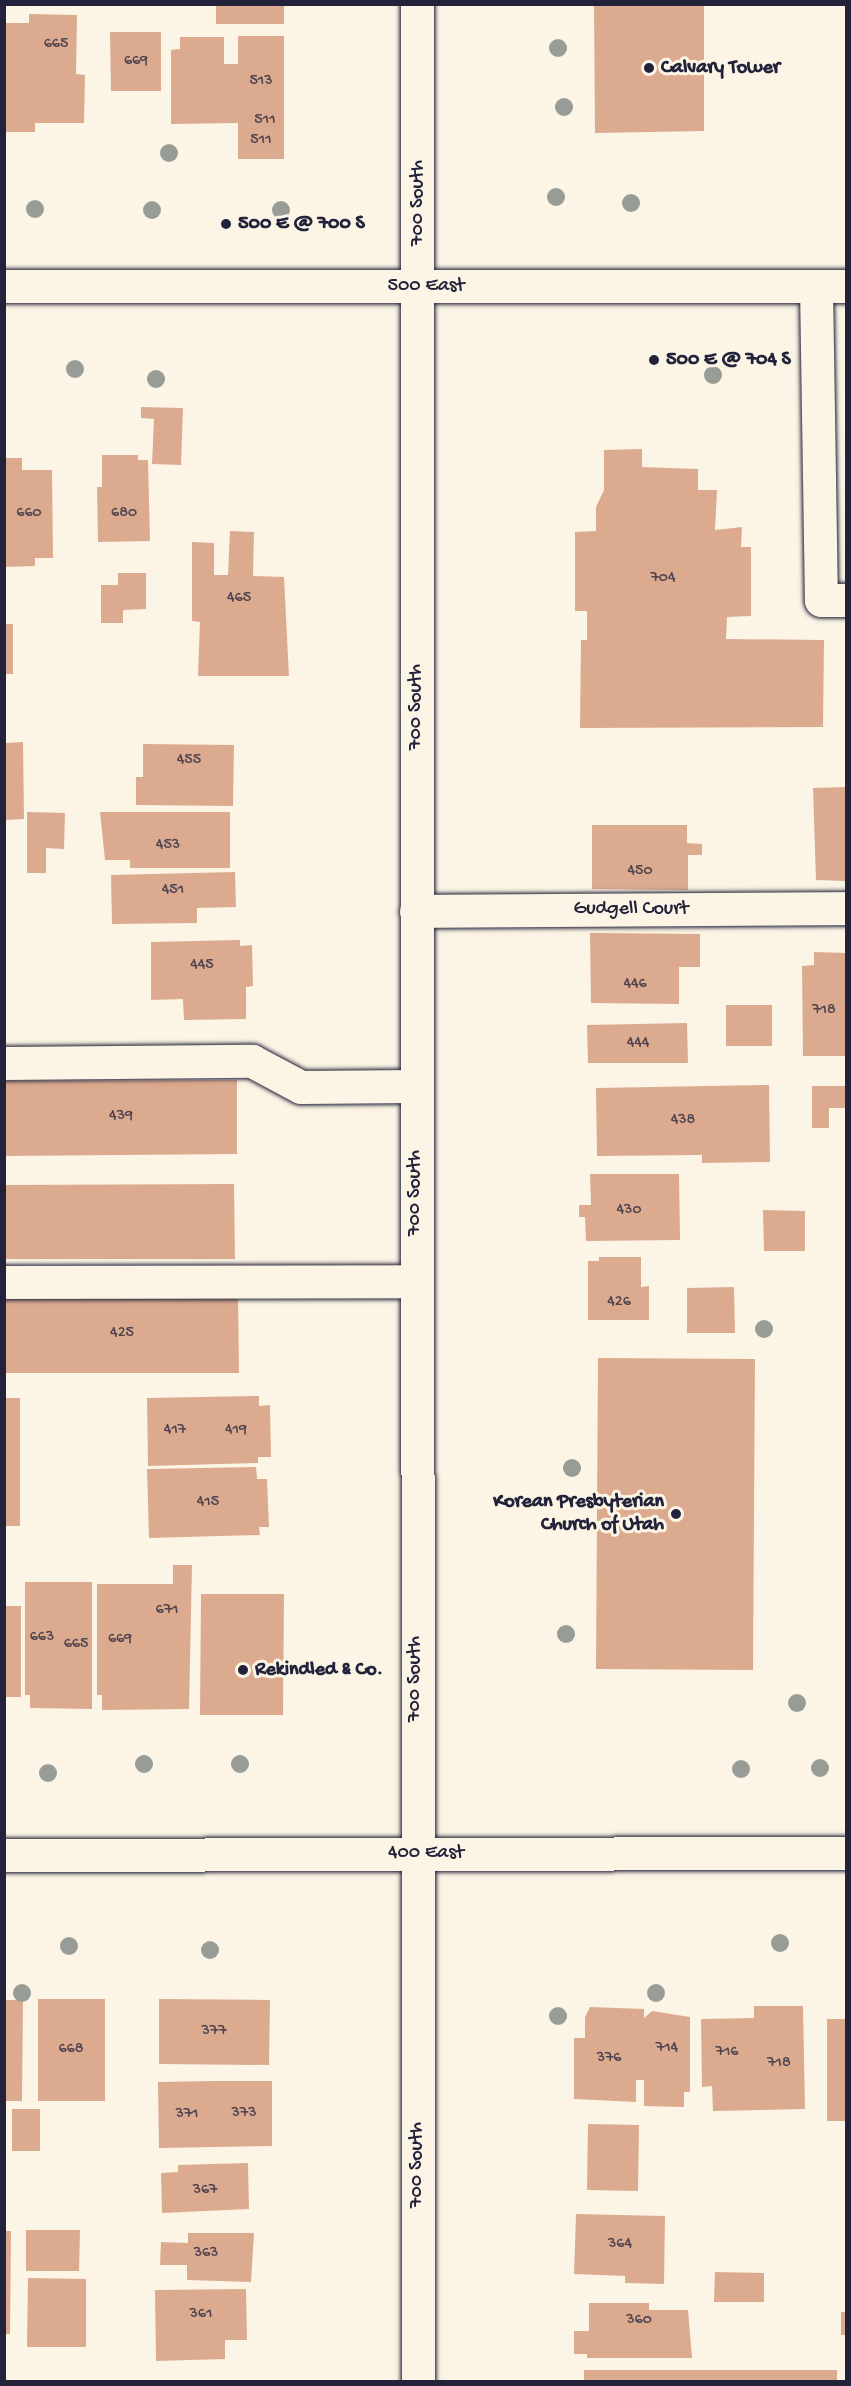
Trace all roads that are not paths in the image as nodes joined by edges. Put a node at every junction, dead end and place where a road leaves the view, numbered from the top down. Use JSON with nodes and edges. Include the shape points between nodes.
{"nodes":[{"id":1,"x":417,"y":4,"type":"edge"},
{"id":2,"x":4,"y":286,"type":"edge"},
{"id":3,"x":418,"y":286,"type":"junction"},
{"id":4,"x":831,"y":286,"type":"edge"},
{"id":5,"x":833,"y":461,"type":"edge"},
{"id":6,"x":846,"y":600,"type":"edge"},
{"id":7,"x":846,"y":908,"type":"edge"},
{"id":8,"x":416,"y":911,"type":"junction"},
{"id":9,"x":4,"y":1063,"type":"edge"},
{"id":10,"x":416,"y":1086,"type":"junction"},
{"id":11,"x":416,"y":1281,"type":"junction"},
{"id":12,"x":4,"y":1282,"type":"edge"},
{"id":13,"x":846,"y":1853,"type":"edge"},
{"id":14,"x":416,"y":1854,"type":"junction"},
{"id":15,"x":4,"y":1855,"type":"edge"},
{"id":16,"x":418,"y":2382,"type":"edge"}],
"edges":[{"from":1,"to":3,"type":"street","name":"700 South"},
{"from":2,"to":3,"type":"street","name":"500 East"},
{"from":3,"to":4,"type":"street","name":"500 East"},
{"from":3,"to":8,"type":"street","name":"700 South"},
{"from":4,"to":5,"type":"street"},
{"from":5,"to":6,"type":"street","via":[[821,600]]},
{"from":7,"to":8,"type":"street","name":"Gudgell Court"},
{"from":8,"to":10,"type":"street","name":"700 South"},
{"from":9,"to":10,"type":"street","via":[[252,1061],[301,1088]]},
{"from":10,"to":11,"type":"street","name":"700 South"},
{"from":11,"to":12,"type":"street"},
{"from":11,"to":14,"type":"street","name":"700 South"},
{"from":13,"to":14,"type":"street","name":"400 East"},
{"from":14,"to":15,"type":"street","name":"400 East"},
{"from":14,"to":16,"type":"street","name":"700 South"}]}
